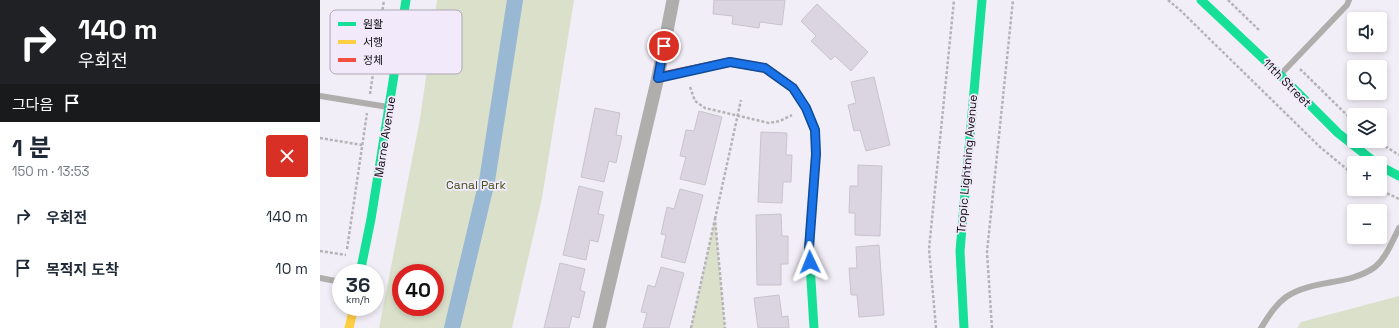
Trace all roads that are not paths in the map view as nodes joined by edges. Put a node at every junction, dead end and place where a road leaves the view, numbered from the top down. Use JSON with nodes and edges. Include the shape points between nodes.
{"nodes":[{"id":1,"x":406,"y":0,"type":"edge"},
{"id":2,"x":673,"y":0,"type":"edge"},
{"id":3,"x":982,"y":0,"type":"edge"},
{"id":4,"x":1202,"y":0,"type":"edge"},
{"id":5,"x":1348,"y":0,"type":"edge"},
{"id":6,"x":405,"y":10,"type":"edge"},
{"id":7,"x":395,"y":74,"type":"edge"},
{"id":8,"x":1280,"y":76,"type":"junction"},
{"id":9,"x":658,"y":78,"type":"junction"},
{"id":10,"x":320,"y":96,"type":"edge"},
{"id":11,"x":390,"y":107,"type":"junction"},
{"id":12,"x":1365,"y":156,"type":"edge"},
{"id":13,"x":1387,"y":170,"type":"edge"},
{"id":14,"x":1399,"y":176,"type":"edge"},
{"id":15,"x":1399,"y":228,"type":"edge"},
{"id":16,"x":362,"y":264,"type":"edge"},
{"id":17,"x":320,"y":278,"type":"edge"},
{"id":18,"x":332,"y":280,"type":"edge"},
{"id":19,"x":352,"y":316,"type":"edge"},
{"id":20,"x":349,"y":328,"type":"edge"},
{"id":21,"x":599,"y":328,"type":"edge"},
{"id":22,"x":814,"y":328,"type":"edge"},
{"id":23,"x":964,"y":328,"type":"edge"},
{"id":24,"x":1261,"y":328,"type":"edge"}],
"edges":[{"from":1,"to":6,"type":"street","name":"Marne Avenue"},
{"from":2,"to":9,"type":"street"},
{"from":3,"to":23,"type":"street","name":"Tropic Lightning Avenue","via":[[960,251]]},
{"from":4,"to":8,"type":"street","name":"11th Street"},
{"from":5,"to":8,"type":"lane","via":[[1347,5]]},
{"from":7,"to":11,"type":"street","name":"Marne Avenue"},
{"from":8,"to":12,"type":"street","name":"11th Street","via":[[1331,128]]},
{"from":9,"to":21,"type":"street"},
{"from":9,"to":22,"type":"street","via":[[730,62],[765,68],[793,88],[806,108],[815,130],[816,154],[809,248]]},
{"from":10,"to":11,"type":"lane"},
{"from":11,"to":16,"type":"street","name":"Marne Avenue"},
{"from":13,"to":14,"type":"street"},
{"from":15,"to":24,"type":"lane","via":[[1389,249],[1375,266],[1351,278],[1304,289],[1286,297],[1272,310]]},
{"from":17,"to":18,"type":"lane"},
{"from":19,"to":20,"type":"street"}]}
